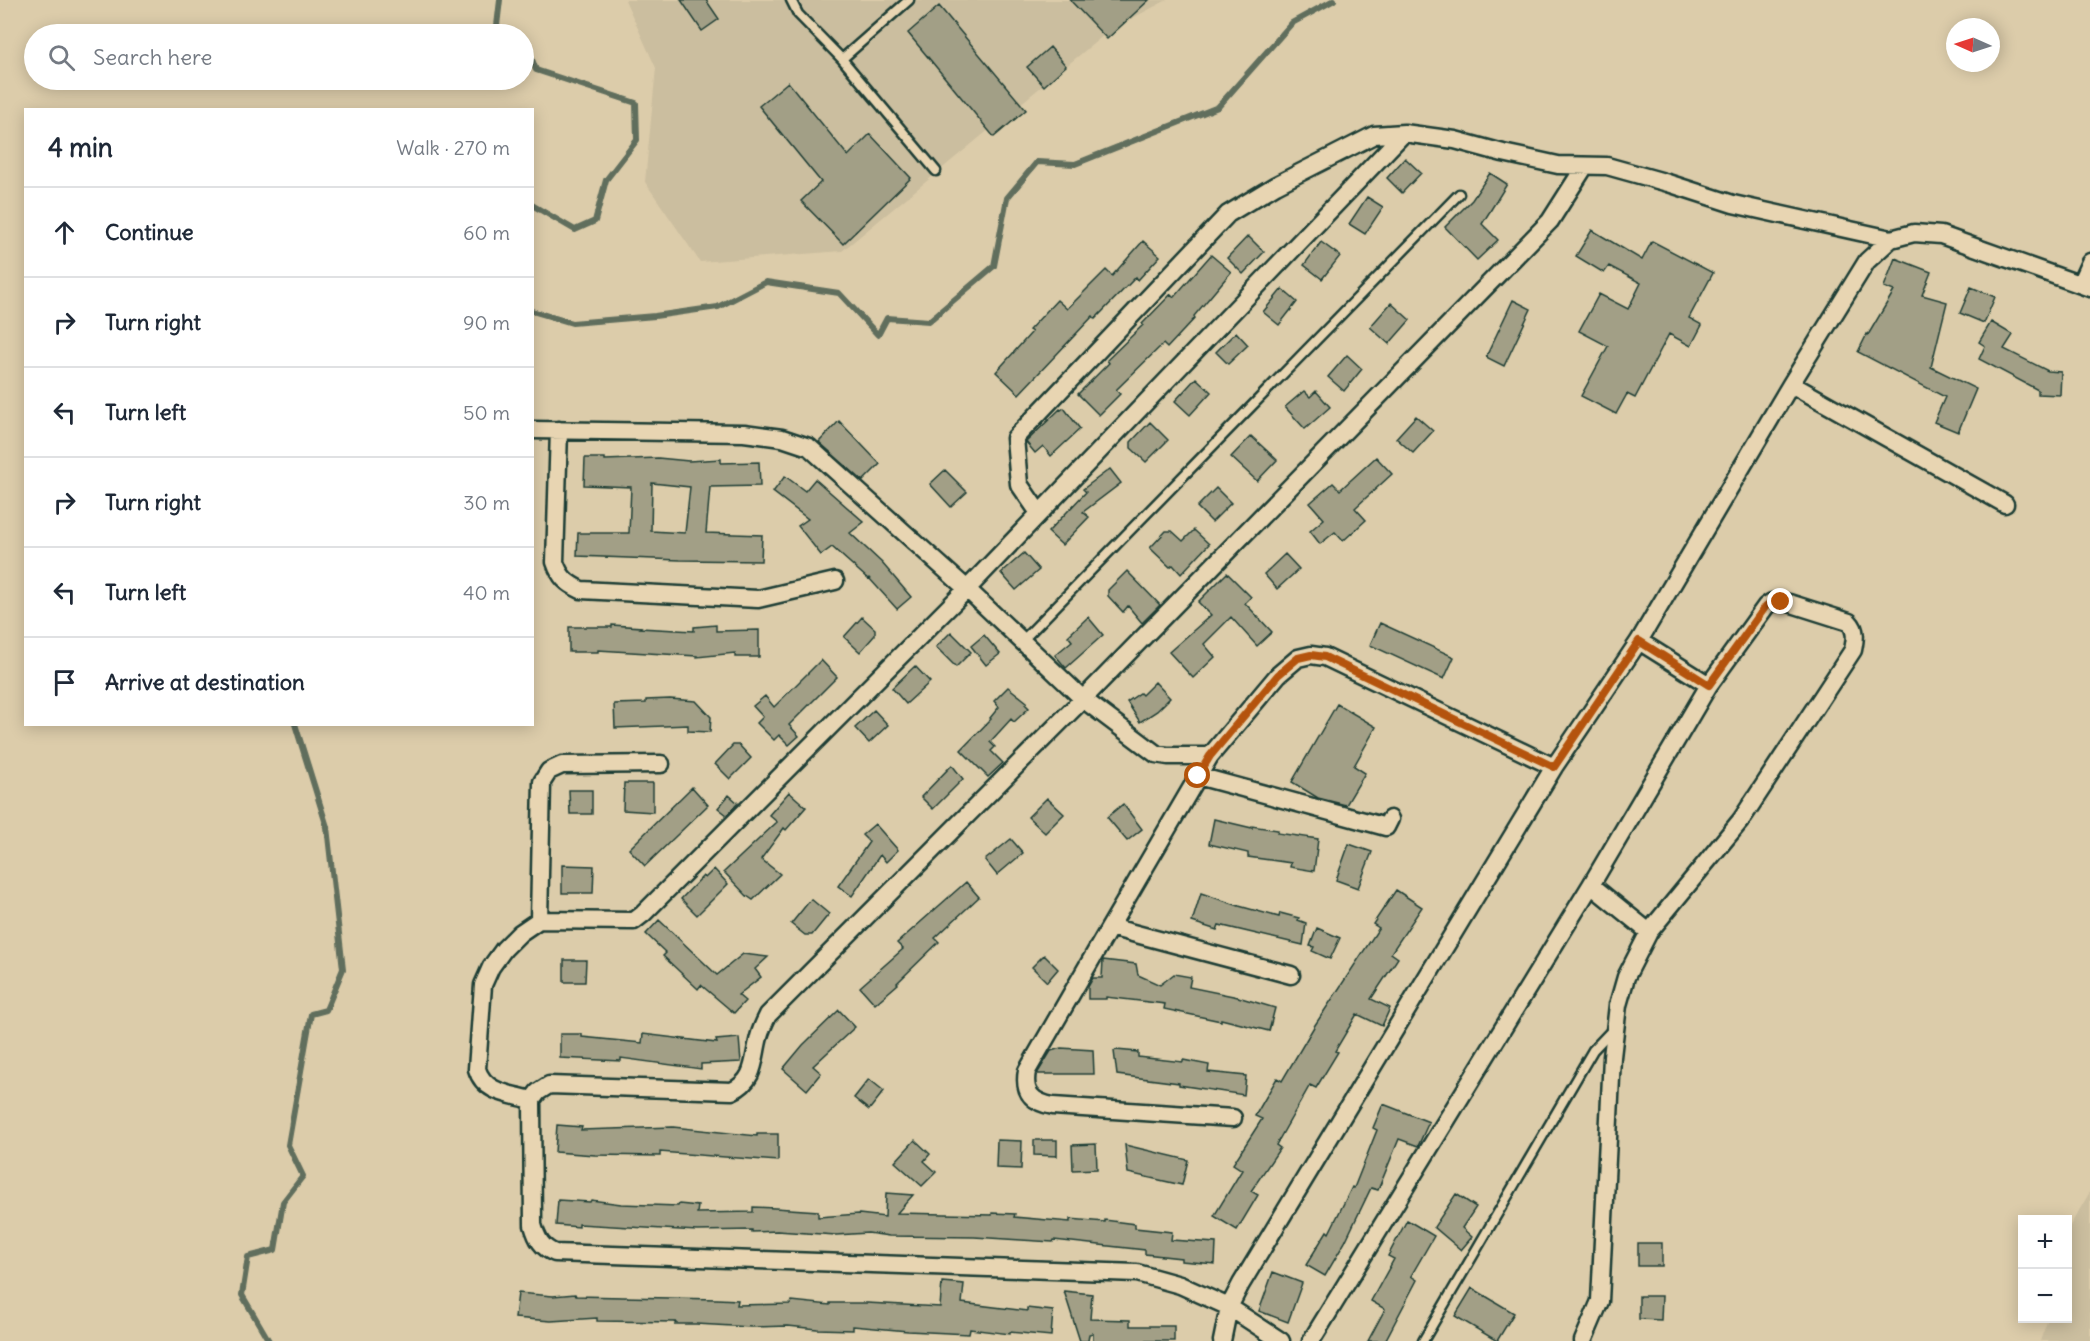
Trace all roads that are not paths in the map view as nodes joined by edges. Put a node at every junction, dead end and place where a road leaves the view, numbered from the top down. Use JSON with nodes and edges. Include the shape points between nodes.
{"nodes":[{"id":1,"x":791,"y":0,"type":"edge"},
{"id":2,"x":909,"y":0,"type":"edge"},
{"id":3,"x":842,"y":59,"type":"junction"},
{"id":4,"x":1404,"y":133,"type":"junction"},
{"id":5,"x":1586,"y":166,"type":"junction"},
{"id":6,"x":936,"y":171,"type":"dead end"},
{"id":7,"x":1459,"y":194,"type":"dead end"},
{"id":8,"x":1891,"y":239,"type":"junction"},
{"id":9,"x":2090,"y":262,"type":"edge"},
{"id":10,"x":2085,"y":286,"type":"edge"},
{"id":11,"x":1791,"y":384,"type":"junction"},
{"id":12,"x":534,"y":430,"type":"edge"},
{"id":13,"x":559,"y":430,"type":"junction"},
{"id":14,"x":2005,"y":504,"type":"dead end"},
{"id":15,"x":1040,"y":513,"type":"junction"},
{"id":16,"x":835,"y":582,"type":"dead end"},
{"id":17,"x":967,"y":589,"type":"junction"},
{"id":18,"x":1639,"y":641,"type":"junction"},
{"id":19,"x":1022,"y":642,"type":"junction"},
{"id":20,"x":1709,"y":685,"type":"junction"},
{"id":21,"x":1083,"y":699,"type":"junction"},
{"id":22,"x":1210,"y":756,"type":"junction"},
{"id":23,"x":661,"y":764,"type":"dead end"},
{"id":24,"x":1554,"y":767,"type":"junction"},
{"id":25,"x":1198,"y":776,"type":"junction"},
{"id":26,"x":1390,"y":819,"type":"dead end"},
{"id":27,"x":1591,"y":885,"type":"junction"},
{"id":28,"x":539,"y":920,"type":"junction"},
{"id":29,"x":1110,"y":927,"type":"junction"},
{"id":30,"x":1649,"y":932,"type":"junction"},
{"id":31,"x":1291,"y":975,"type":"dead end"},
{"id":32,"x":1616,"y":1026,"type":"junction"},
{"id":33,"x":532,"y":1100,"type":"junction"},
{"id":34,"x":1233,"y":1118,"type":"dead end"},
{"id":35,"x":1229,"y":1307,"type":"junction"},
{"id":36,"x":1222,"y":1341,"type":"edge"},
{"id":37,"x":1281,"y":1341,"type":"edge"},
{"id":38,"x":1311,"y":1341,"type":"edge"},
{"id":39,"x":1423,"y":1341,"type":"edge"},
{"id":40,"x":1583,"y":1341,"type":"edge"}],
"edges":[{"from":1,"to":3,"type":"lane","via":[[798,14]]},
{"from":2,"to":3,"type":"lane"},
{"from":3,"to":6,"type":"lane"},
{"from":4,"to":5,"type":"street","via":[[1455,140],[1558,165]]},
{"from":4,"to":15,"type":"street"},
{"from":4,"to":15,"type":"street","via":[[1374,135],[1228,214],[1015,438],[1019,484]]},
{"from":5,"to":8,"type":"street","via":[[1607,166],[1733,204]]},
{"from":5,"to":21,"type":"street","via":[[1550,221]]},
{"from":7,"to":19,"type":"lane"},
{"from":8,"to":10,"type":"street","via":[[1914,233],[1941,236]]},
{"from":8,"to":11,"type":"street","via":[[1867,261]]},
{"from":9,"to":10,"type":"street"},
{"from":11,"to":14,"type":"street"},
{"from":11,"to":18,"type":"street"},
{"from":12,"to":13,"type":"street"},
{"from":13,"to":16,"type":"street","via":[[555,562],[568,584],[580,590],[758,599]]},
{"from":13,"to":17,"type":"street","via":[[744,433],[782,438],[809,447]]},
{"from":15,"to":17,"type":"street"},
{"from":17,"to":19,"type":"street"},
{"from":17,"to":28,"type":"street","via":[[637,920]]},
{"from":18,"to":20,"type":"street"},
{"from":18,"to":24,"type":"street"},
{"from":19,"to":21,"type":"street"},
{"from":20,"to":27,"type":"street"},
{"from":20,"to":30,"type":"street","via":[[1772,602],[1789,603],[1854,627],[1853,650],[1741,820]]},
{"from":21,"to":22,"type":"street","via":[[1156,754]]},
{"from":21,"to":33,"type":"street","via":[[768,1015],[751,1072],[742,1087],[732,1091],[549,1086]]},
{"from":22,"to":24,"type":"street","via":[[1278,675],[1298,658],[1311,655],[1325,657]]},
{"from":22,"to":25,"type":"street"},
{"from":23,"to":28,"type":"street","via":[[562,765],[544,776]]},
{"from":24,"to":35,"type":"street"},
{"from":25,"to":26,"type":"street","via":[[1386,827]]},
{"from":25,"to":29,"type":"street"},
{"from":27,"to":30,"type":"street"},
{"from":27,"to":38,"type":"street"},
{"from":28,"to":33,"type":"street","via":[[504,949],[483,985],[477,1069],[480,1080],[488,1087]]},
{"from":29,"to":31,"type":"street"},
{"from":29,"to":34,"type":"street","via":[[1027,1071],[1025,1081],[1032,1098],[1053,1106]]},
{"from":30,"to":32,"type":"street","via":[[1626,977]]},
{"from":32,"to":39,"type":"lane","via":[[1593,1050]]},
{"from":32,"to":40,"type":"street","via":[[1600,1300]]},
{"from":33,"to":35,"type":"street","via":[[533,1225],[546,1250],[555,1253],[1137,1273],[1180,1285]]},
{"from":35,"to":36,"type":"street"},
{"from":35,"to":37,"type":"street"}]}
